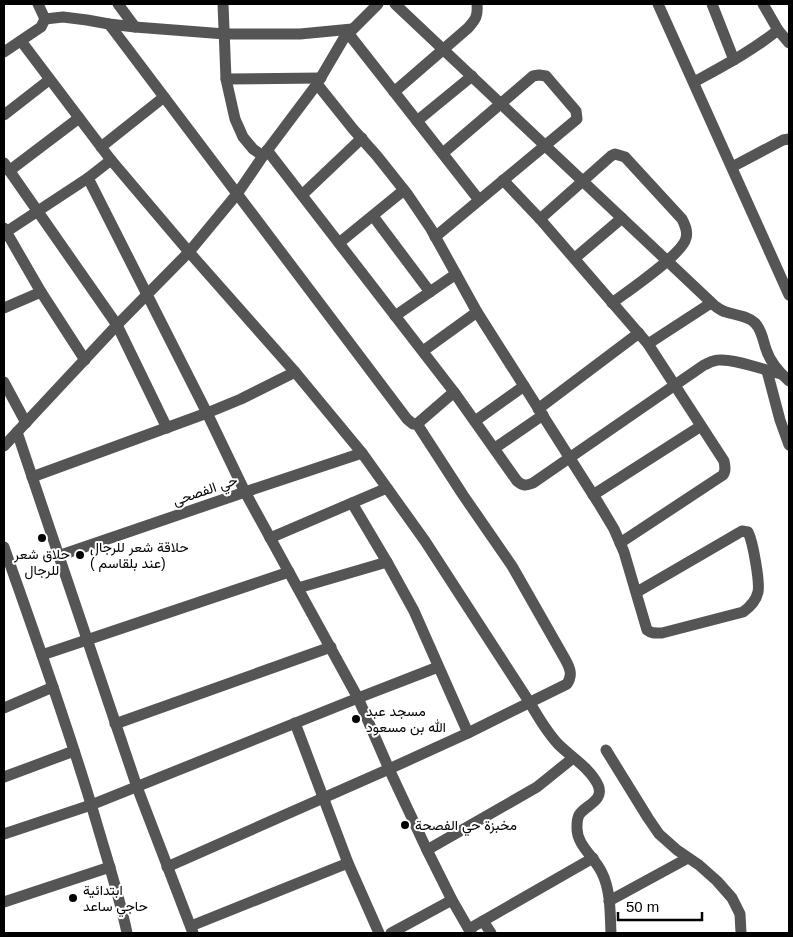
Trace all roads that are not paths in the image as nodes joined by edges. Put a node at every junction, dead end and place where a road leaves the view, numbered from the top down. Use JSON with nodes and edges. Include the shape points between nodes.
{"nodes":[{"id":1,"x":38,"y":4,"type":"edge"},
{"id":2,"x":118,"y":4,"type":"edge"},
{"id":3,"x":224,"y":4,"type":"edge"},
{"id":4,"x":378,"y":4,"type":"edge"},
{"id":5,"x":395,"y":4,"type":"edge"},
{"id":6,"x":477,"y":4,"type":"edge"},
{"id":7,"x":658,"y":4,"type":"edge"},
{"id":8,"x":712,"y":4,"type":"edge"},
{"id":9,"x":763,"y":4,"type":"edge"},
{"id":10,"x":45,"y":19,"type":"junction"},
{"id":11,"x":109,"y":24,"type":"junction"},
{"id":12,"x":135,"y":27,"type":"junction"},
{"id":13,"x":778,"y":30,"type":"junction"},
{"id":14,"x":350,"y":31,"type":"junction"},
{"id":15,"x":225,"y":34,"type":"junction"},
{"id":16,"x":20,"y":41,"type":"junction"},
{"id":17,"x":789,"y":43,"type":"edge"},
{"id":18,"x":443,"y":49,"type":"junction"},
{"id":19,"x":4,"y":52,"type":"edge"},
{"id":20,"x":734,"y":60,"type":"junction"},
{"id":21,"x":472,"y":76,"type":"junction"},
{"id":22,"x":226,"y":79,"type":"junction"},
{"id":23,"x":49,"y":80,"type":"junction"},
{"id":24,"x":319,"y":81,"type":"junction"},
{"id":25,"x":694,"y":82,"type":"junction"},
{"id":26,"x":394,"y":92,"type":"junction"},
{"id":27,"x":164,"y":97,"type":"junction"},
{"id":28,"x":502,"y":104,"type":"junction"},
{"id":29,"x":4,"y":115,"type":"edge"},
{"id":30,"x":79,"y":118,"type":"junction"},
{"id":31,"x":417,"y":121,"type":"junction"},
{"id":32,"x":362,"y":138,"type":"junction"},
{"id":33,"x":789,"y":138,"type":"edge"},
{"id":34,"x":544,"y":145,"type":"junction"},
{"id":35,"x":101,"y":147,"type":"junction"},
{"id":36,"x":265,"y":153,"type":"junction"},
{"id":37,"x":442,"y":153,"type":"junction"},
{"id":38,"x":111,"y":160,"type":"junction"},
{"id":39,"x":7,"y":167,"type":"edge"},
{"id":40,"x":732,"y":167,"type":"junction"},
{"id":41,"x":88,"y":178,"type":"junction"},
{"id":42,"x":503,"y":180,"type":"junction"},
{"id":43,"x":583,"y":181,"type":"junction"},
{"id":44,"x":404,"y":190,"type":"junction"},
{"id":45,"x":237,"y":194,"type":"junction"},
{"id":46,"x":302,"y":195,"type":"junction"},
{"id":47,"x":479,"y":200,"type":"junction"},
{"id":48,"x":38,"y":211,"type":"junction"},
{"id":49,"x":373,"y":216,"type":"junction"},
{"id":50,"x":622,"y":218,"type":"junction"},
{"id":51,"x":540,"y":219,"type":"junction"},
{"id":52,"x":5,"y":230,"type":"edge"},
{"id":53,"x":435,"y":237,"type":"junction"},
{"id":54,"x":339,"y":243,"type":"junction"},
{"id":55,"x":189,"y":252,"type":"junction"},
{"id":56,"x":575,"y":258,"type":"junction"},
{"id":57,"x":668,"y":261,"type":"junction"},
{"id":58,"x":456,"y":274,"type":"junction"},
{"id":59,"x":41,"y":292,"type":"junction"},
{"id":60,"x":430,"y":292,"type":"junction"},
{"id":61,"x":147,"y":295,"type":"junction"},
{"id":62,"x":789,"y":295,"type":"edge"},
{"id":63,"x":612,"y":303,"type":"junction"},
{"id":64,"x":711,"y":303,"type":"junction"},
{"id":65,"x":4,"y":308,"type":"edge"},
{"id":66,"x":477,"y":312,"type":"junction"},
{"id":67,"x":395,"y":316,"type":"junction"},
{"id":68,"x":117,"y":325,"type":"junction"},
{"id":69,"x":639,"y":333,"type":"junction"},
{"id":70,"x":648,"y":344,"type":"junction"},
{"id":71,"x":423,"y":352,"type":"junction"},
{"id":72,"x":84,"y":360,"type":"junction"},
{"id":73,"x":767,"y":370,"type":"junction"},
{"id":74,"x":296,"y":372,"type":"junction"},
{"id":75,"x":785,"y":378,"type":"edge"},
{"id":76,"x":4,"y":382,"type":"edge"},
{"id":77,"x":675,"y":385,"type":"junction"},
{"id":78,"x":524,"y":386,"type":"junction"},
{"id":79,"x":454,"y":392,"type":"junction"},
{"id":80,"x":540,"y":412,"type":"junction"},
{"id":81,"x":207,"y":413,"type":"junction"},
{"id":82,"x":475,"y":421,"type":"junction"},
{"id":83,"x":26,"y":423,"type":"junction"},
{"id":84,"x":417,"y":424,"type":"junction"},
{"id":85,"x":701,"y":426,"type":"junction"},
{"id":86,"x":167,"y":428,"type":"junction"},
{"id":87,"x":17,"y":432,"type":"junction"},
{"id":88,"x":789,"y":445,"type":"edge"},
{"id":89,"x":4,"y":446,"type":"edge"},
{"id":90,"x":494,"y":448,"type":"junction"},
{"id":91,"x":362,"y":453,"type":"junction"},
{"id":92,"x":570,"y":457,"type":"junction"},
{"id":93,"x":32,"y":477,"type":"junction"},
{"id":94,"x":387,"y":488,"type":"junction"},
{"id":95,"x":245,"y":492,"type":"junction"},
{"id":96,"x":593,"y":495,"type":"junction"},
{"id":97,"x":352,"y":503,"type":"junction"},
{"id":98,"x":270,"y":538,"type":"junction"},
{"id":99,"x":620,"y":543,"type":"junction"},
{"id":100,"x":4,"y":547,"type":"edge"},
{"id":101,"x":58,"y":556,"type":"junction"},
{"id":102,"x":387,"y":562,"type":"junction"},
{"id":103,"x":289,"y":572,"type":"junction"},
{"id":104,"x":298,"y":588,"type":"junction"},
{"id":105,"x":636,"y":592,"type":"junction"},
{"id":106,"x":87,"y":640,"type":"junction"},
{"id":107,"x":331,"y":647,"type":"junction"},
{"id":108,"x":42,"y":655,"type":"junction"},
{"id":109,"x":438,"y":667,"type":"junction"},
{"id":110,"x":53,"y":687,"type":"junction"},
{"id":111,"x":358,"y":698,"type":"junction"},
{"id":112,"x":530,"y":703,"type":"junction"},
{"id":113,"x":4,"y":708,"type":"edge"},
{"id":114,"x":295,"y":723,"type":"junction"},
{"id":115,"x":116,"y":724,"type":"junction"},
{"id":116,"x":468,"y":733,"type":"junction"},
{"id":117,"x":606,"y":750,"type":"dead end"},
{"id":118,"x":74,"y":751,"type":"junction"},
{"id":119,"x":573,"y":758,"type":"junction"},
{"id":120,"x":389,"y":769,"type":"junction"},
{"id":121,"x":4,"y":777,"type":"edge"},
{"id":122,"x":137,"y":786,"type":"junction"},
{"id":123,"x":323,"y":798,"type":"junction"},
{"id":124,"x":91,"y":805,"type":"junction"},
{"id":125,"x":4,"y":834,"type":"edge"},
{"id":126,"x":427,"y":850,"type":"junction"},
{"id":127,"x":593,"y":858,"type":"junction"},
{"id":128,"x":688,"y":858,"type":"junction"},
{"id":129,"x":348,"y":863,"type":"junction"},
{"id":130,"x":110,"y":867,"type":"junction"},
{"id":131,"x":167,"y":867,"type":"junction"},
{"id":132,"x":452,"y":900,"type":"junction"},
{"id":133,"x":609,"y":901,"type":"junction"},
{"id":134,"x":4,"y":902,"type":"edge"},
{"id":135,"x":483,"y":921,"type":"junction"},
{"id":136,"x":192,"y":930,"type":"edge"},
{"id":137,"x":470,"y":931,"type":"edge"},
{"id":138,"x":127,"y":933,"type":"edge"},
{"id":139,"x":379,"y":933,"type":"edge"},
{"id":140,"x":391,"y":933,"type":"edge"},
{"id":141,"x":492,"y":933,"type":"edge"},
{"id":142,"x":611,"y":933,"type":"edge"},
{"id":143,"x":741,"y":933,"type":"edge"}],
"edges":[{"from":1,"to":10,"type":"street"},
{"from":2,"to":12,"type":"street"},
{"from":3,"to":15,"type":"street"},
{"from":4,"to":14,"type":"street"},
{"from":5,"to":18,"type":"street"},
{"from":6,"to":18,"type":"street","via":[[476,19]]},
{"from":7,"to":25,"type":"street"},
{"from":8,"to":20,"type":"street"},
{"from":9,"to":13,"type":"street"},
{"from":10,"to":11,"type":"street","via":[[63,17]]},
{"from":10,"to":16,"type":"street","via":[[41,27]]},
{"from":11,"to":12,"type":"street"},
{"from":11,"to":27,"type":"street"},
{"from":12,"to":15,"type":"street"},
{"from":13,"to":17,"type":"street"},
{"from":13,"to":20,"type":"street"},
{"from":14,"to":15,"type":"street"},
{"from":14,"to":24,"type":"street"},
{"from":14,"to":26,"type":"street"},
{"from":15,"to":22,"type":"street"},
{"from":16,"to":19,"type":"street"},
{"from":16,"to":23,"type":"street"},
{"from":18,"to":21,"type":"street"},
{"from":18,"to":26,"type":"street"},
{"from":20,"to":25,"type":"street"},
{"from":21,"to":28,"type":"street"},
{"from":21,"to":31,"type":"street"},
{"from":22,"to":24,"type":"street"},
{"from":22,"to":36,"type":"street","via":[[235,119],[243,137],[254,149]]},
{"from":23,"to":29,"type":"street"},
{"from":23,"to":30,"type":"street"},
{"from":24,"to":32,"type":"street"},
{"from":24,"to":36,"type":"street"},
{"from":25,"to":40,"type":"street"},
{"from":26,"to":31,"type":"street"},
{"from":27,"to":35,"type":"street"},
{"from":27,"to":45,"type":"street"},
{"from":28,"to":34,"type":"street"},
{"from":28,"to":34,"type":"street","via":[[533,76],[546,76],[578,115]]},
{"from":28,"to":37,"type":"street"},
{"from":30,"to":35,"type":"street"},
{"from":30,"to":39,"type":"street"},
{"from":31,"to":37,"type":"street"},
{"from":32,"to":44,"type":"street"},
{"from":32,"to":46,"type":"street"},
{"from":33,"to":40,"type":"street"},
{"from":34,"to":42,"type":"street"},
{"from":34,"to":43,"type":"street"},
{"from":35,"to":38,"type":"street"},
{"from":36,"to":45,"type":"street"},
{"from":36,"to":46,"type":"street"},
{"from":37,"to":47,"type":"street"},
{"from":38,"to":41,"type":"street"},
{"from":38,"to":55,"type":"street"},
{"from":39,"to":48,"type":"street"},
{"from":40,"to":62,"type":"street"},
{"from":41,"to":48,"type":"street"},
{"from":41,"to":61,"type":"street"},
{"from":42,"to":47,"type":"street"},
{"from":42,"to":51,"type":"street"},
{"from":43,"to":50,"type":"street"},
{"from":43,"to":51,"type":"street"},
{"from":43,"to":57,"type":"street","via":[[611,156],[624,156],[685,225],[687,238]]},
{"from":44,"to":49,"type":"street"},
{"from":44,"to":53,"type":"street"},
{"from":45,"to":55,"type":"street"},
{"from":45,"to":84,"type":"street","via":[[407,419]]},
{"from":46,"to":54,"type":"street"},
{"from":47,"to":53,"type":"street"},
{"from":48,"to":52,"type":"street"},
{"from":48,"to":68,"type":"street"},
{"from":49,"to":54,"type":"street"},
{"from":49,"to":60,"type":"street"},
{"from":50,"to":56,"type":"street"},
{"from":50,"to":57,"type":"street"},
{"from":51,"to":56,"type":"street"},
{"from":52,"to":59,"type":"street"},
{"from":53,"to":58,"type":"street"},
{"from":54,"to":67,"type":"street"},
{"from":55,"to":61,"type":"street"},
{"from":55,"to":74,"type":"street"},
{"from":56,"to":63,"type":"street"},
{"from":57,"to":63,"type":"street"},
{"from":57,"to":64,"type":"street"},
{"from":58,"to":60,"type":"street"},
{"from":58,"to":66,"type":"street"},
{"from":59,"to":65,"type":"street"},
{"from":59,"to":72,"type":"street"},
{"from":60,"to":67,"type":"street"},
{"from":61,"to":68,"type":"street"},
{"from":61,"to":81,"type":"street"},
{"from":63,"to":69,"type":"street"},
{"from":64,"to":70,"type":"street"},
{"from":64,"to":75,"type":"street","via":[[755,323],[771,362]]},
{"from":66,"to":71,"type":"street"},
{"from":66,"to":78,"type":"street"},
{"from":67,"to":71,"type":"street"},
{"from":68,"to":72,"type":"street"},
{"from":68,"to":86,"type":"street"},
{"from":69,"to":70,"type":"street"},
{"from":69,"to":80,"type":"street"},
{"from":70,"to":77,"type":"street"},
{"from":71,"to":79,"type":"street"},
{"from":72,"to":83,"type":"street"},
{"from":73,"to":75,"type":"street"},
{"from":73,"to":77,"type":"street","via":[[713,361]]},
{"from":73,"to":88,"type":"street"},
{"from":74,"to":81,"type":"street"},
{"from":74,"to":91,"type":"street"},
{"from":76,"to":83,"type":"street"},
{"from":77,"to":85,"type":"street"},
{"from":77,"to":92,"type":"street"},
{"from":78,"to":80,"type":"street"},
{"from":78,"to":82,"type":"street"},
{"from":79,"to":82,"type":"street"},
{"from":79,"to":84,"type":"street"},
{"from":80,"to":90,"type":"street"},
{"from":80,"to":92,"type":"street"},
{"from":81,"to":86,"type":"street"},
{"from":81,"to":95,"type":"street"},
{"from":82,"to":90,"type":"street"},
{"from":83,"to":87,"type":"street"},
{"from":84,"to":112,"type":"street","via":[[512,566],[569,668],[571,673],[567,684]]},
{"from":85,"to":96,"type":"street"},
{"from":85,"to":99,"type":"street","via":[[724,461],[725,473]]},
{"from":86,"to":93,"type":"street"},
{"from":87,"to":89,"type":"street"},
{"from":87,"to":93,"type":"street"},
{"from":90,"to":92,"type":"street","via":[[517,481],[526,486]]},
{"from":91,"to":94,"type":"street"},
{"from":91,"to":95,"type":"street","name":"حي الفصحى"},
{"from":92,"to":96,"type":"street"},
{"from":93,"to":101,"type":"street"},
{"from":94,"to":97,"type":"street"},
{"from":94,"to":112,"type":"street"},
{"from":95,"to":98,"type":"street"},
{"from":95,"to":101,"type":"street","name":"حي الفصحى"},
{"from":96,"to":99,"type":"street"},
{"from":97,"to":98,"type":"street"},
{"from":97,"to":102,"type":"street"},
{"from":98,"to":103,"type":"street"},
{"from":99,"to":105,"type":"street"},
{"from":100,"to":108,"type":"street"},
{"from":101,"to":106,"type":"street"},
{"from":102,"to":104,"type":"street"},
{"from":102,"to":109,"type":"street","via":[[414,611]]},
{"from":103,"to":104,"type":"street"},
{"from":103,"to":106,"type":"street"},
{"from":104,"to":107,"type":"street"},
{"from":105,"to":105,"type":"street","via":[[650,633],[744,612],[754,601],[758,589],[748,532],[742,531]]},
{"from":106,"to":108,"type":"street"},
{"from":106,"to":115,"type":"street"},
{"from":107,"to":111,"type":"street"},
{"from":107,"to":115,"type":"street"},
{"from":108,"to":110,"type":"street"},
{"from":109,"to":111,"type":"street"},
{"from":109,"to":116,"type":"street"},
{"from":110,"to":113,"type":"street"},
{"from":110,"to":118,"type":"street"},
{"from":111,"to":114,"type":"street"},
{"from":111,"to":120,"type":"street"},
{"from":112,"to":116,"type":"street"},
{"from":112,"to":119,"type":"street","via":[[556,742]]},
{"from":114,"to":122,"type":"street"},
{"from":114,"to":123,"type":"street"},
{"from":115,"to":122,"type":"street"},
{"from":116,"to":120,"type":"street"},
{"from":117,"to":128,"type":"street","via":[[659,834]]},
{"from":118,"to":121,"type":"street"},
{"from":118,"to":124,"type":"street"},
{"from":119,"to":126,"type":"street","via":[[537,787]]},
{"from":119,"to":127,"type":"street","via":[[597,784],[599,791],[598,797],[579,815],[577,827],[579,840]]},
{"from":120,"to":123,"type":"street"},
{"from":120,"to":126,"type":"street"},
{"from":122,"to":124,"type":"street"},
{"from":122,"to":131,"type":"street"},
{"from":123,"to":129,"type":"street"},
{"from":123,"to":131,"type":"street"},
{"from":124,"to":125,"type":"street"},
{"from":124,"to":130,"type":"street"},
{"from":126,"to":132,"type":"street"},
{"from":127,"to":133,"type":"street","via":[[608,887]]},
{"from":127,"to":135,"type":"street"},
{"from":128,"to":133,"type":"street"},
{"from":128,"to":143,"type":"street","via":[[732,898],[740,914]]},
{"from":129,"to":136,"type":"street"},
{"from":129,"to":139,"type":"street"},
{"from":130,"to":134,"type":"street"},
{"from":130,"to":138,"type":"street"},
{"from":131,"to":136,"type":"street"},
{"from":132,"to":137,"type":"street"},
{"from":132,"to":140,"type":"street"},
{"from":133,"to":142,"type":"street"},
{"from":135,"to":137,"type":"street"},
{"from":135,"to":141,"type":"street"}]}
